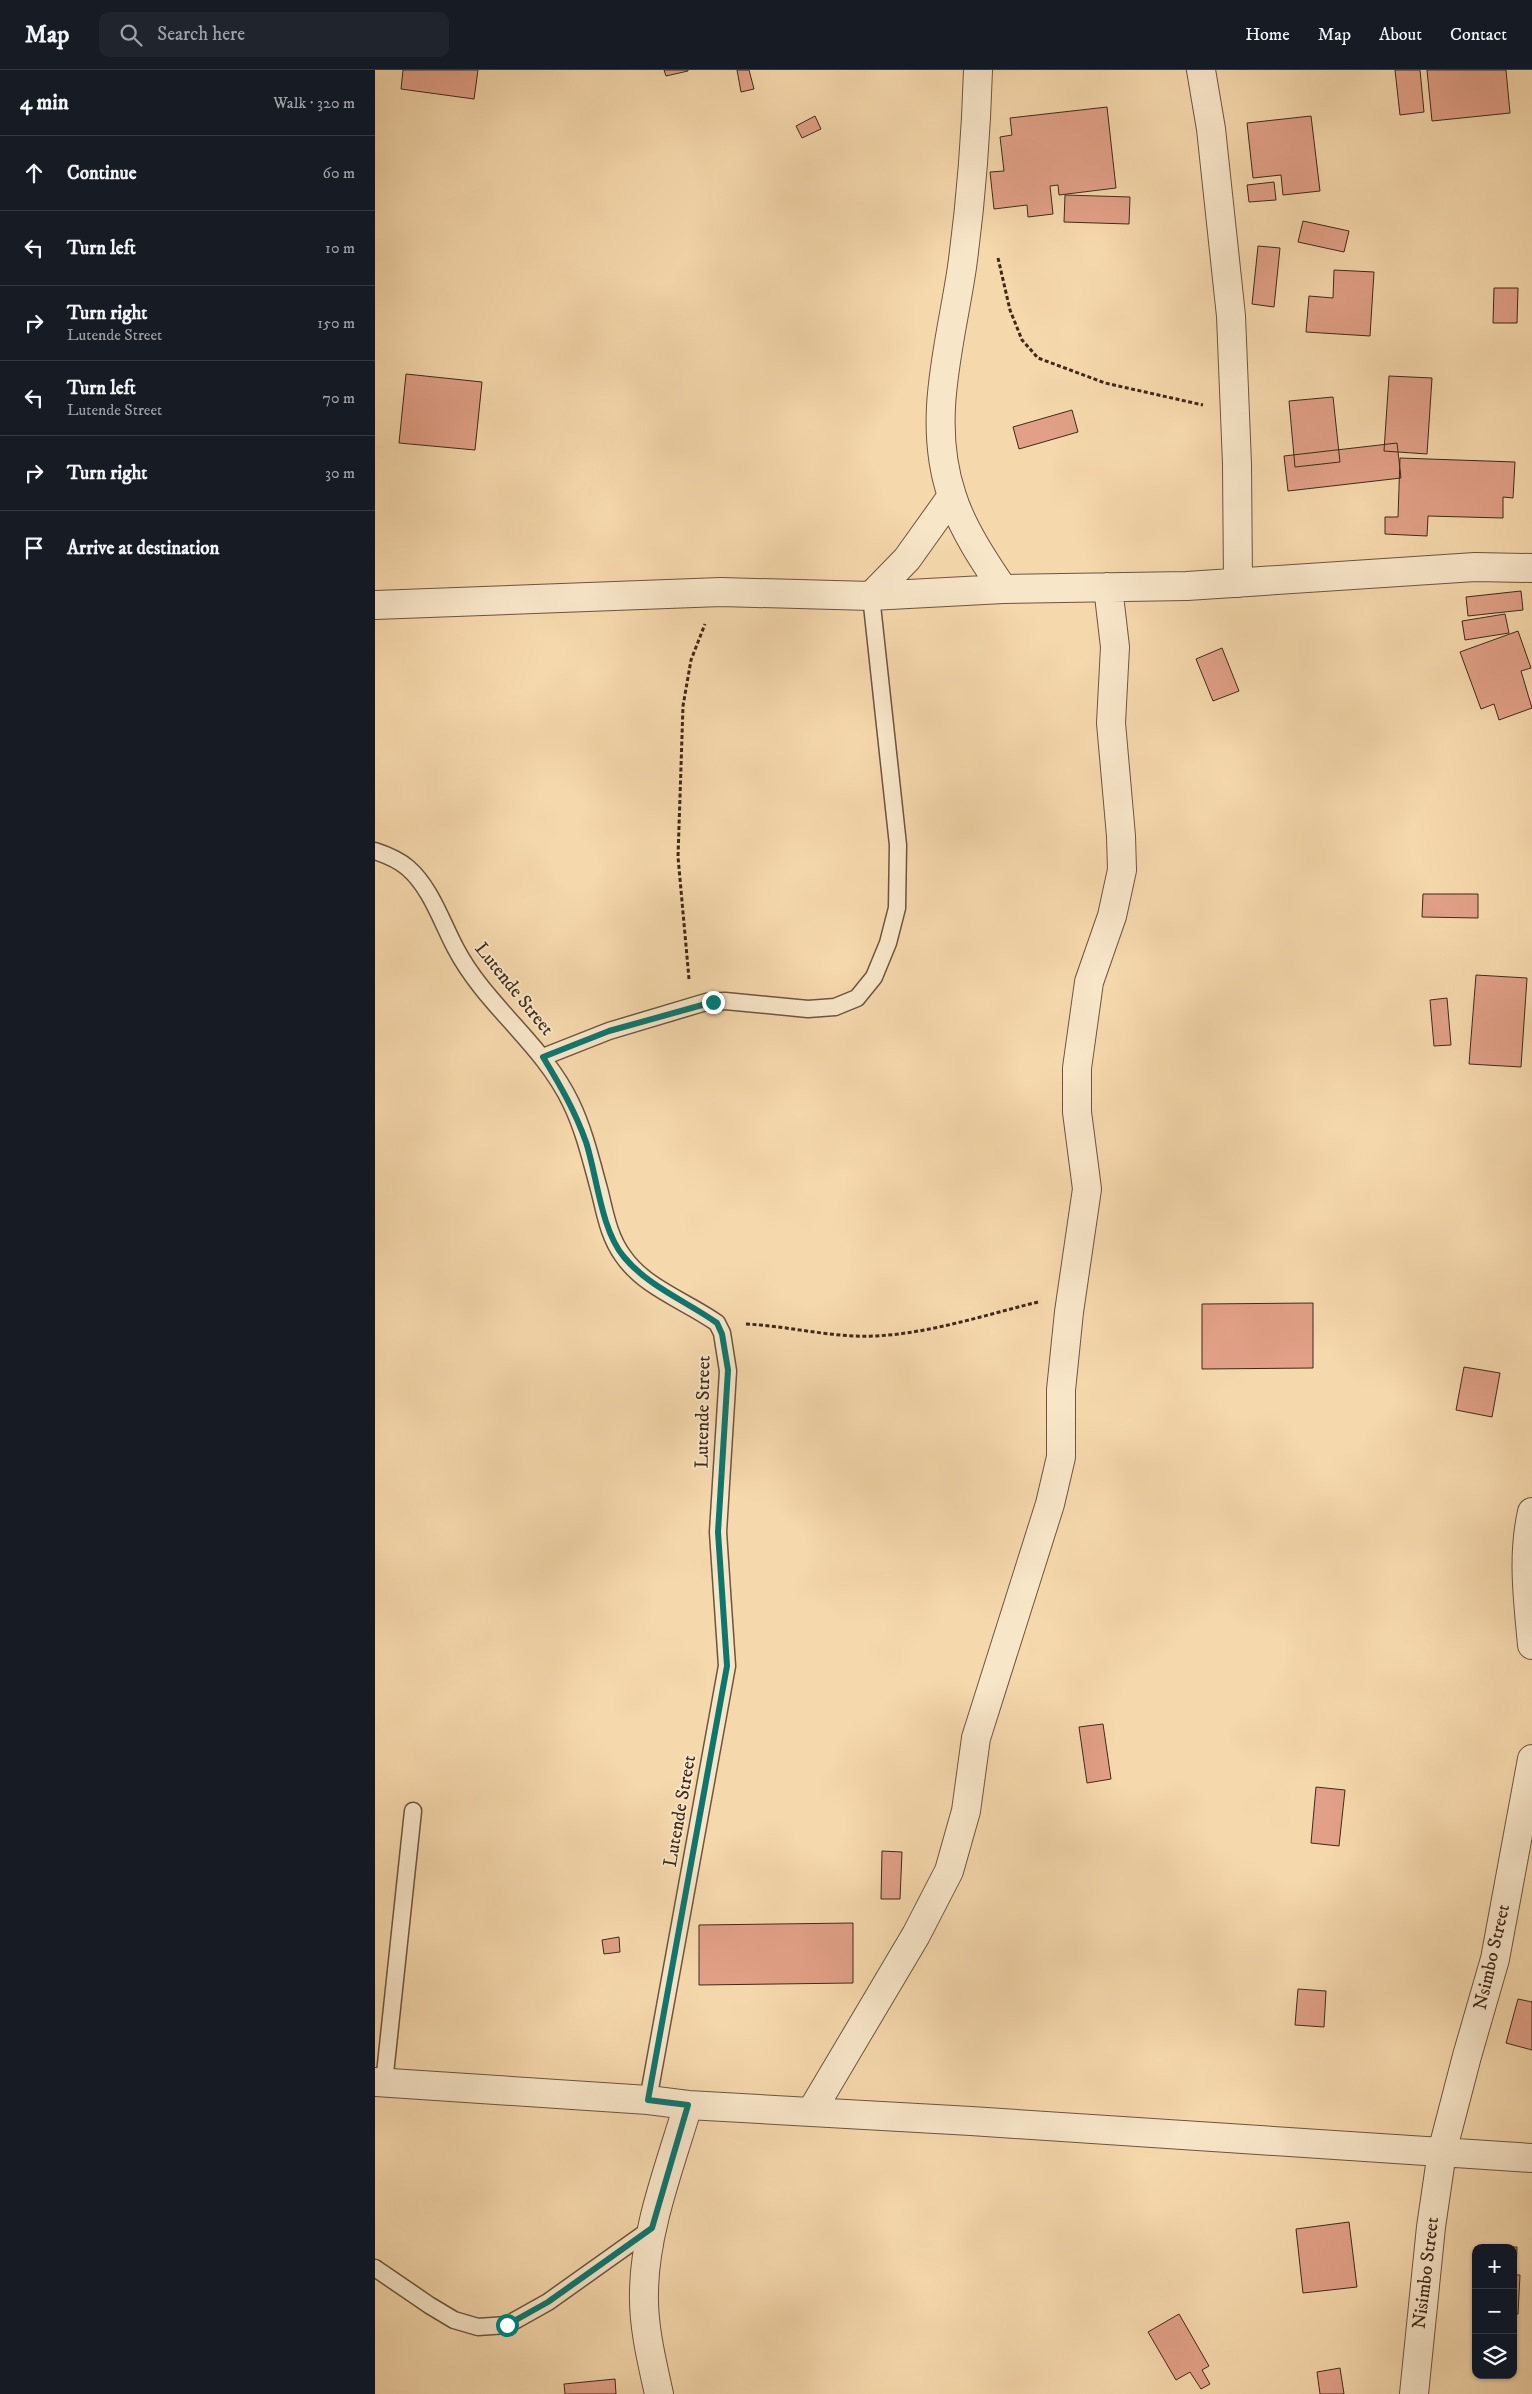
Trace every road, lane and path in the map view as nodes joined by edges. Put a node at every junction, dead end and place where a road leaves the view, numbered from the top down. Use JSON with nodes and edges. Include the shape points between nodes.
{"nodes":[{"id":1,"x":978,"y":70,"type":"edge"},
{"id":2,"x":1201,"y":70,"type":"edge"},
{"id":3,"x":997,"y":257,"type":"dead end"},
{"id":4,"x":1235,"y":414,"type":"junction"},
{"id":5,"x":952,"y":496,"type":"junction"},
{"id":6,"x":1532,"y":568,"type":"edge"},
{"id":7,"x":1238,"y":583,"type":"junction"},
{"id":8,"x":1108,"y":587,"type":"junction"},
{"id":9,"x":1003,"y":589,"type":"junction"},
{"id":10,"x":721,"y":592,"type":"junction"},
{"id":11,"x":871,"y":596,"type":"junction"},
{"id":12,"x":375,"y":605,"type":"edge"},
{"id":13,"x":375,"y":851,"type":"edge"},
{"id":14,"x":690,"y":1007,"type":"junction"},
{"id":15,"x":543,"y":1057,"type":"junction"},
{"id":16,"x":1071,"y":1294,"type":"junction"},
{"id":17,"x":717,"y":1323,"type":"junction"},
{"id":18,"x":1532,"y":1512,"type":"edge"},
{"id":19,"x":1532,"y":1645,"type":"edge"},
{"id":20,"x":1532,"y":1759,"type":"edge"},
{"id":21,"x":413,"y":1811,"type":"dead end"},
{"id":22,"x":379,"y":2083,"type":"edge"},
{"id":23,"x":648,"y":2100,"type":"junction"},
{"id":24,"x":688,"y":2105,"type":"junction"},
{"id":25,"x":811,"y":2112,"type":"junction"},
{"id":26,"x":1442,"y":2152,"type":"junction"},
{"id":27,"x":1532,"y":2158,"type":"edge"},
{"id":28,"x":652,"y":2228,"type":"junction"},
{"id":29,"x":375,"y":2268,"type":"edge"},
{"id":30,"x":659,"y":2394,"type":"edge"},
{"id":31,"x":1413,"y":2394,"type":"edge"}],
"edges":[{"from":1,"to":5,"type":"street","via":[[976,139],[961,268],[943,371],[941,442]]},
{"from":2,"to":4,"type":"street","via":[[1211,129],[1231,316]]},
{"from":3,"to":4,"type":"path","via":[[1010,310],[1022,340],[1038,358],[1105,383]]},
{"from":4,"to":7,"type":"street"},
{"from":5,"to":9,"type":"street","via":[[981,556]]},
{"from":5,"to":11,"type":"street","via":[[907,559]]},
{"from":6,"to":7,"type":"street","via":[[1475,568]]},
{"from":7,"to":8,"type":"street"},
{"from":8,"to":9,"type":"street"},
{"from":8,"to":16,"type":"street","via":[[1115,647],[1111,723],[1122,870],[1112,916],[1089,982],[1077,1068],[1077,1112],[1087,1189]]},
{"from":9,"to":11,"type":"street"},
{"from":10,"to":11,"type":"street"},
{"from":10,"to":12,"type":"street"},
{"from":10,"to":14,"type":"path","via":[[693,653],[683,706],[679,857]]},
{"from":11,"to":14,"type":"lane","via":[[898,845],[897,908],[881,964],[857,998],[835,1007],[808,1009],[725,1001]]},
{"from":13,"to":15,"type":"lane","name":"Lutende Street","via":[[389,855],[409,868],[441,917],[456,950],[481,986]]},
{"from":14,"to":15,"type":"lane","via":[[609,1031]]},
{"from":15,"to":17,"type":"lane","name":"Lutende Street","via":[[571,1102],[586,1142],[607,1227],[623,1256],[647,1281]]},
{"from":16,"to":17,"type":"path","via":[[957,1322],[875,1336]]},
{"from":16,"to":25,"type":"street","via":[[1061,1390],[1061,1456],[1049,1504],[975,1738],[966,1811],[949,1871],[916,1935]]},
{"from":17,"to":23,"type":"lane","name":"Lutende Street","via":[[728,1370],[718,1532],[727,1666]]},
{"from":18,"to":19,"type":"street","via":[[1525,1566]]},
{"from":20,"to":26,"type":"street","name":"Nsimbo Street","via":[[1495,1959]]},
{"from":21,"to":22,"type":"lane"},
{"from":22,"to":23,"type":"street"},
{"from":23,"to":24,"type":"street"},
{"from":24,"to":25,"type":"street"},
{"from":24,"to":28,"type":"street"},
{"from":25,"to":26,"type":"street"},
{"from":26,"to":27,"type":"street"},
{"from":26,"to":31,"type":"street","name":"Nisimbo Street"},
{"from":28,"to":29,"type":"lane","via":[[548,2302],[507,2325],[479,2327],[454,2320]]},
{"from":28,"to":30,"type":"street","via":[[643,2293]]}]}
